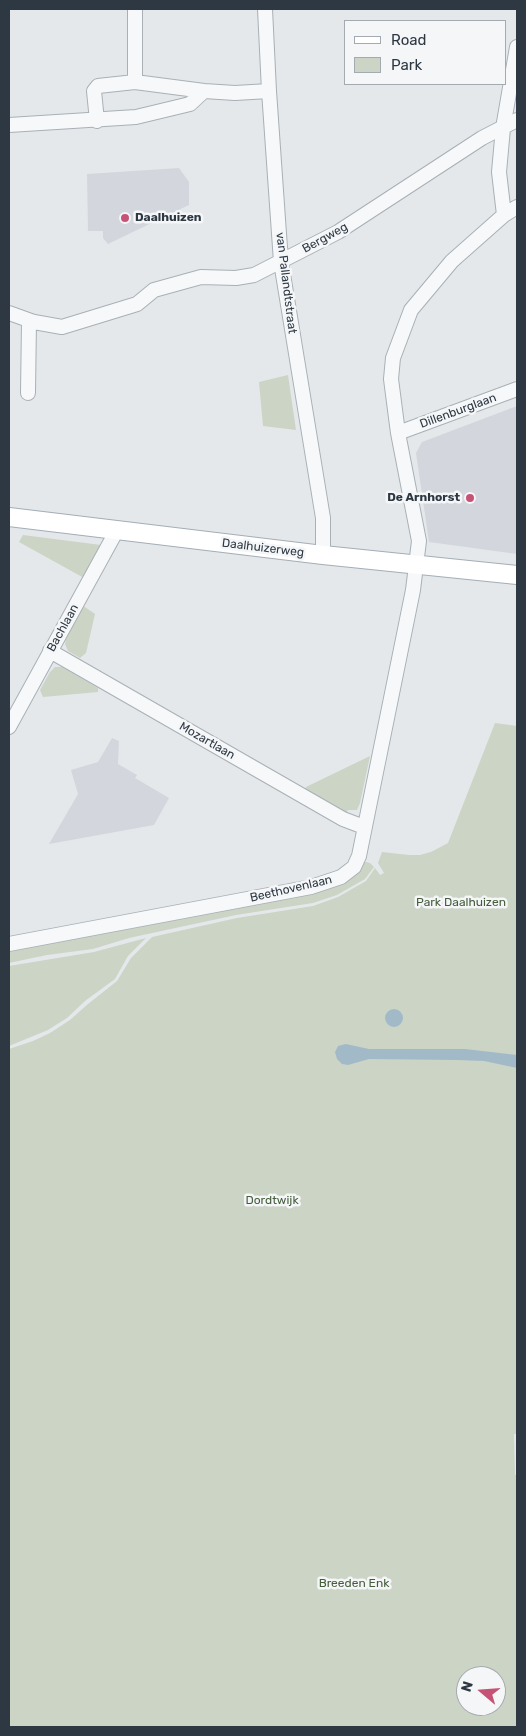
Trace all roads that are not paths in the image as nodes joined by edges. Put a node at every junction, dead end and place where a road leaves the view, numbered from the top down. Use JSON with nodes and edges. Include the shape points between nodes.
{"nodes":[{"id":1,"x":135,"y":9,"type":"edge"},
{"id":2,"x":265,"y":9,"type":"edge"},
{"id":3,"x":517,"y":47,"type":"edge"},
{"id":4,"x":135,"y":82,"type":"junction"},
{"id":5,"x":204,"y":91,"type":"junction"},
{"id":6,"x":269,"y":91,"type":"junction"},
{"id":7,"x":517,"y":120,"type":"edge"},
{"id":8,"x":97,"y":121,"type":"junction"},
{"id":9,"x":9,"y":125,"type":"edge"},
{"id":10,"x":503,"y":128,"type":"junction"},
{"id":11,"x":517,"y":207,"type":"edge"},
{"id":12,"x":504,"y":215,"type":"junction"},
{"id":13,"x":281,"y":262,"type":"junction"},
{"id":14,"x":9,"y":313,"type":"edge"},
{"id":15,"x":29,"y":321,"type":"junction"},
{"id":16,"x":517,"y":389,"type":"edge"},
{"id":17,"x":28,"y":393,"type":"dead end"},
{"id":18,"x":398,"y":433,"type":"junction"},
{"id":19,"x":9,"y":517,"type":"edge"},
{"id":20,"x":117,"y":530,"type":"junction"},
{"id":21,"x":323,"y":555,"type":"junction"},
{"id":22,"x":417,"y":565,"type":"junction"},
{"id":23,"x":517,"y":575,"type":"edge"},
{"id":24,"x":50,"y":651,"type":"junction"},
{"id":25,"x":9,"y":727,"type":"edge"},
{"id":26,"x":364,"y":827,"type":"junction"},
{"id":27,"x":9,"y":944,"type":"edge"}],
"edges":[{"from":1,"to":4,"type":"street"},
{"from":2,"to":6,"type":"street","name":"van Pallandtstraat"},
{"from":3,"to":10,"type":"street"},
{"from":4,"to":5,"type":"street"},
{"from":4,"to":8,"type":"street","via":[[98,86],[94,91]]},
{"from":5,"to":6,"type":"street"},
{"from":5,"to":8,"type":"street","via":[[190,104],[136,118]]},
{"from":6,"to":13,"type":"street","name":"van Pallandtstraat"},
{"from":7,"to":10,"type":"street","name":"Bergweg"},
{"from":8,"to":9,"type":"street"},
{"from":10,"to":12,"type":"street","via":[[499,172]]},
{"from":10,"to":13,"type":"street","name":"Bergweg","via":[[482,138],[338,232]]},
{"from":11,"to":12,"type":"street","name":"Beethovenlaan"},
{"from":12,"to":18,"type":"street","name":"Beethovenlaan","via":[[452,261],[411,310],[393,358],[391,379]]},
{"from":13,"to":15,"type":"street","name":"Bergweg","via":[[254,275],[201,277],[154,290],[137,304],[62,326]]},
{"from":13,"to":21,"type":"street","name":"van Pallandtstraat","via":[[323,518]]},
{"from":14,"to":15,"type":"street","name":"Bergweg"},
{"from":15,"to":17,"type":"street"},
{"from":16,"to":18,"type":"street","name":"Dillenburglaan"},
{"from":18,"to":22,"type":"street","name":"Beethovenlaan","via":[[419,540]]},
{"from":19,"to":20,"type":"main road","name":"Daalhuizerweg"},
{"from":20,"to":21,"type":"main road","name":"Daalhuizerweg"},
{"from":20,"to":24,"type":"street","name":"Bachlaan"},
{"from":21,"to":22,"type":"main road","name":"Daalhuizerweg"},
{"from":22,"to":23,"type":"main road","name":"Daalhuizerweg"},
{"from":22,"to":26,"type":"street","name":"Beethovenlaan"},
{"from":24,"to":25,"type":"street","name":"Bachlaan"},
{"from":24,"to":26,"type":"street","name":"Mozartlaan","via":[[343,819]]},
{"from":26,"to":27,"type":"street","name":"Beethovenlaan","via":[[354,867],[330,882]]}]}
